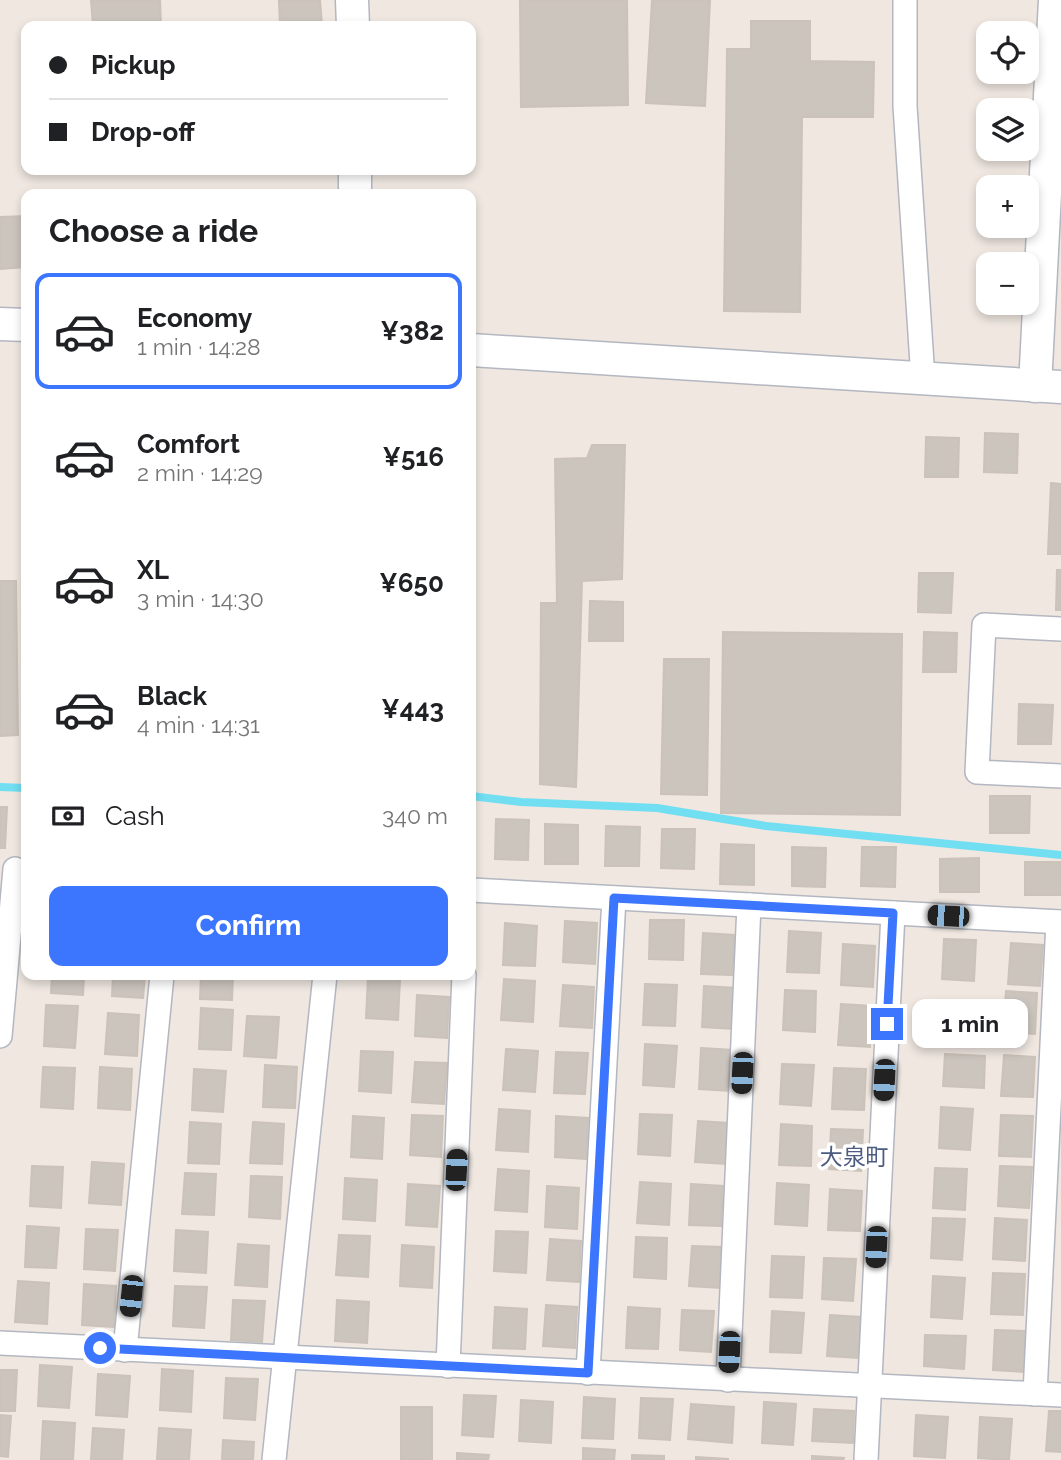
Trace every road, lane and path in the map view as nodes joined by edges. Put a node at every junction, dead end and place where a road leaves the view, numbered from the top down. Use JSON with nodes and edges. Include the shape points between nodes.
{"nodes":[{"id":1,"x":352,"y":0,"type":"edge"},
{"id":2,"x":905,"y":0,"type":"edge"},
{"id":3,"x":1055,"y":0,"type":"edge"},
{"id":4,"x":353,"y":21,"type":"edge"},
{"id":5,"x":0,"y":324,"type":"edge"},
{"id":6,"x":21,"y":325,"type":"edge"},
{"id":7,"x":476,"y":350,"type":"edge"},
{"id":8,"x":923,"y":379,"type":"junction"},
{"id":9,"x":1048,"y":387,"type":"edge"},
{"id":10,"x":1061,"y":629,"type":"edge"},
{"id":11,"x":1061,"y":776,"type":"edge"},
{"id":12,"x":14,"y":869,"type":"edge"},
{"id":13,"x":476,"y":890,"type":"edge"},
{"id":14,"x":614,"y":898,"type":"junction"},
{"id":15,"x":749,"y":905,"type":"junction"},
{"id":16,"x":893,"y":913,"type":"junction"},
{"id":17,"x":1059,"y":922,"type":"edge"},
{"id":18,"x":162,"y":980,"type":"edge"},
{"id":19,"x":324,"y":980,"type":"edge"},
{"id":20,"x":464,"y":980,"type":"edge"},
{"id":21,"x":0,"y":1036,"type":"edge"},
{"id":22,"x":0,"y":1343,"type":"edge"},
{"id":23,"x":125,"y":1350,"type":"junction"},
{"id":24,"x":286,"y":1358,"type":"junction"},
{"id":25,"x":448,"y":1366,"type":"junction"},
{"id":26,"x":588,"y":1373,"type":"junction"},
{"id":27,"x":728,"y":1380,"type":"junction"},
{"id":28,"x":869,"y":1386,"type":"junction"},
{"id":29,"x":1035,"y":1394,"type":"junction"},
{"id":30,"x":1061,"y":1395,"type":"edge"},
{"id":31,"x":274,"y":1460,"type":"edge"},
{"id":32,"x":866,"y":1460,"type":"edge"}],
"edges":[{"from":1,"to":4,"type":"street"},
{"from":2,"to":8,"type":"street","via":[[905,106]]},
{"from":3,"to":9,"type":"street"},
{"from":5,"to":6,"type":"street"},
{"from":7,"to":8,"type":"street"},
{"from":8,"to":9,"type":"street"},
{"from":10,"to":11,"type":"street","via":[[984,625],[977,772]]},
{"from":12,"to":21,"type":"street"},
{"from":13,"to":14,"type":"street"},
{"from":14,"to":15,"type":"street"},
{"from":14,"to":26,"type":"street"},
{"from":15,"to":16,"type":"street"},
{"from":15,"to":27,"type":"street"},
{"from":16,"to":17,"type":"street"},
{"from":16,"to":28,"type":"street"},
{"from":17,"to":29,"type":"street"},
{"from":18,"to":23,"type":"street"},
{"from":19,"to":24,"type":"street"},
{"from":20,"to":25,"type":"street"},
{"from":22,"to":23,"type":"street"},
{"from":23,"to":24,"type":"street"},
{"from":24,"to":25,"type":"street"},
{"from":24,"to":31,"type":"street"},
{"from":25,"to":26,"type":"street"},
{"from":26,"to":27,"type":"street"},
{"from":27,"to":28,"type":"street"},
{"from":28,"to":29,"type":"street"},
{"from":28,"to":32,"type":"street"},
{"from":29,"to":30,"type":"street"}]}
